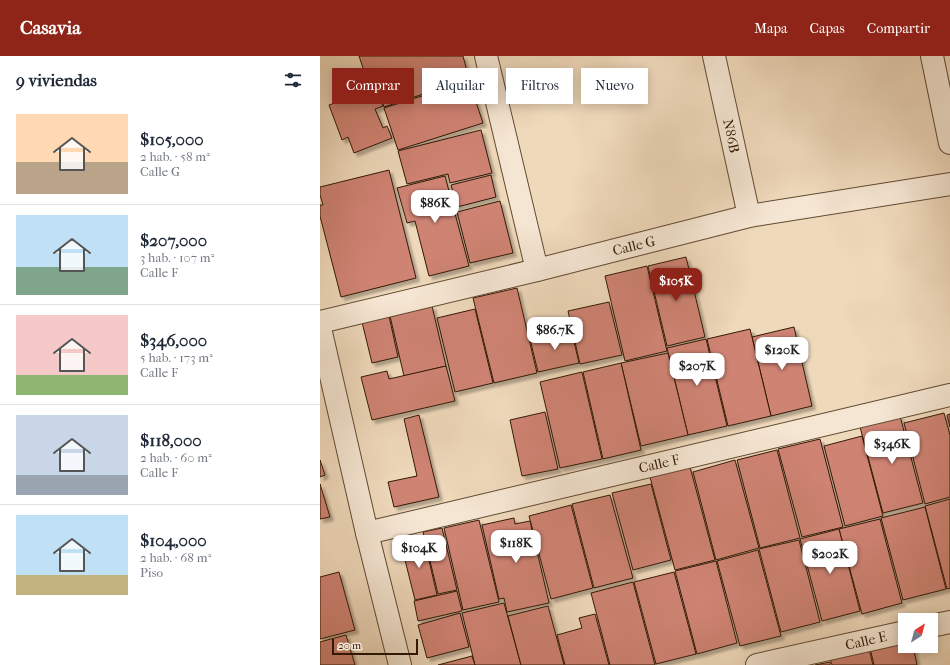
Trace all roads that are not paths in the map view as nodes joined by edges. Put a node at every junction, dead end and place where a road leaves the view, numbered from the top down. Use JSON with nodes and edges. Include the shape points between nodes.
{"nodes":[{"id":1,"x":486,"y":56,"type":"edge"},
{"id":2,"x":714,"y":56,"type":"edge"},
{"id":3,"x":932,"y":56,"type":"edge"},
{"id":4,"x":950,"y":143,"type":"edge"},
{"id":5,"x":950,"y":184,"type":"edge"},
{"id":6,"x":749,"y":216,"type":"junction"},
{"id":7,"x":536,"y":270,"type":"junction"},
{"id":8,"x":320,"y":322,"type":"edge"},
{"id":9,"x":320,"y":328,"type":"edge"},
{"id":10,"x":950,"y":395,"type":"edge"},
{"id":11,"x":367,"y":533,"type":"junction"},
{"id":12,"x":950,"y":622,"type":"edge"},
{"id":13,"x":938,"y":625,"type":"edge"},
{"id":14,"x":898,"y":634,"type":"edge"},
{"id":15,"x":400,"y":665,"type":"edge"},
{"id":16,"x":757,"y":665,"type":"edge"}],
"edges":[{"from":1,"to":7,"type":"street"},
{"from":2,"to":6,"type":"street","name":"N86B"},
{"from":3,"to":4,"type":"street"},
{"from":5,"to":6,"type":"street","name":"Calle G"},
{"from":6,"to":7,"type":"street","name":"Calle G"},
{"from":7,"to":8,"type":"street","name":"Calle G"},
{"from":9,"to":11,"type":"street"},
{"from":10,"to":11,"type":"street","name":"Calle F"},
{"from":11,"to":15,"type":"street"},
{"from":12,"to":13,"type":"street"},
{"from":14,"to":16,"type":"street","name":"Calle E"}]}
